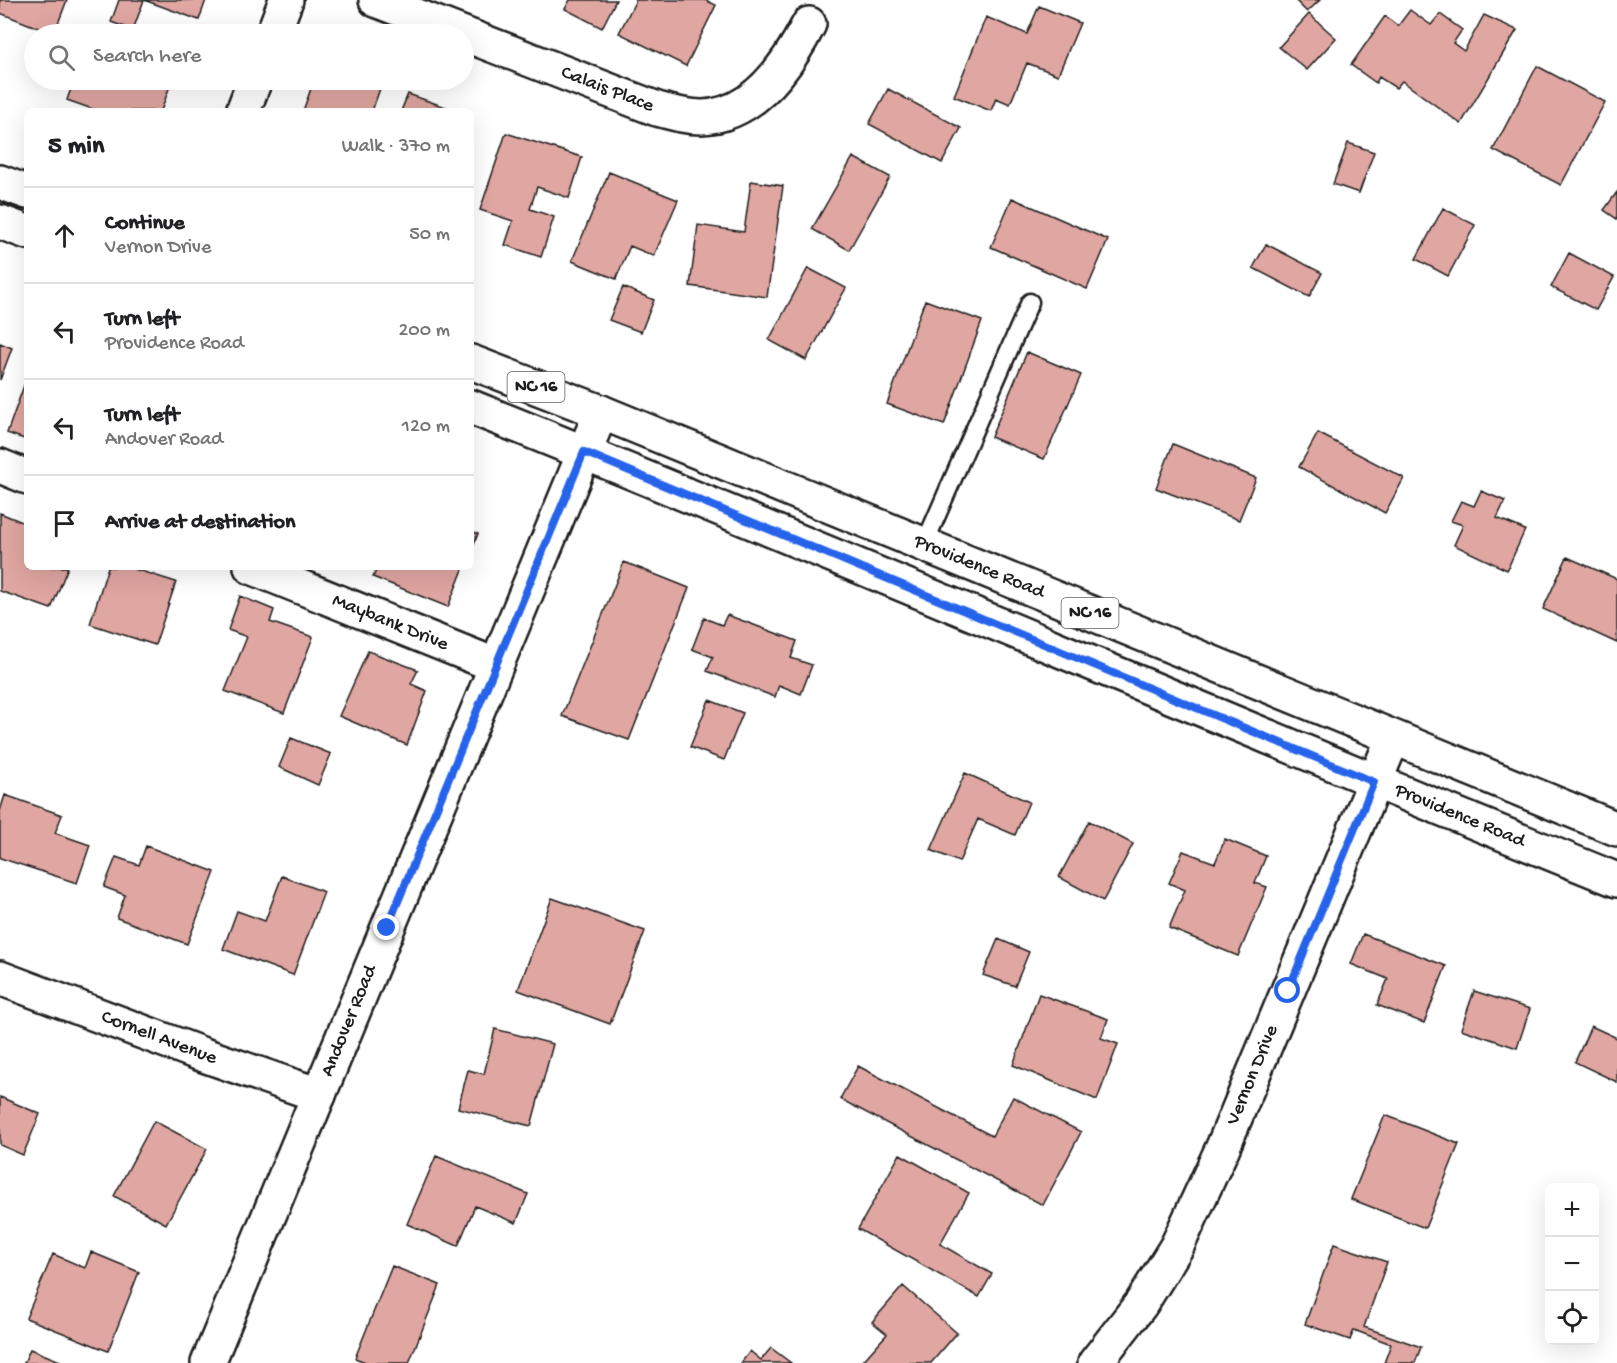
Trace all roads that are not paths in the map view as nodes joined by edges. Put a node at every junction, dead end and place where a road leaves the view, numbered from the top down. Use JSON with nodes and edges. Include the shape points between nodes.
{"nodes":[{"id":1,"x":286,"y":0,"type":"edge"},
{"id":2,"x":376,"y":0,"type":"edge"},
{"id":3,"x":277,"y":24,"type":"edge"},
{"id":4,"x":438,"y":24,"type":"edge"},
{"id":5,"x":809,"y":24,"type":"dead end"},
{"id":6,"x":474,"y":38,"type":"edge"},
{"id":7,"x":251,"y":90,"type":"edge"},
{"id":8,"x":244,"y":108,"type":"edge"},
{"id":9,"x":0,"y":182,"type":"edge"},
{"id":10,"x":24,"y":191,"type":"edge"},
{"id":11,"x":0,"y":222,"type":"edge"},
{"id":12,"x":24,"y":231,"type":"edge"},
{"id":13,"x":1030,"y":302,"type":"dead end"},
{"id":14,"x":474,"y":363,"type":"edge"},
{"id":15,"x":474,"y":408,"type":"edge"},
{"id":16,"x":601,"y":412,"type":"junction"},
{"id":17,"x":584,"y":452,"type":"junction"},
{"id":18,"x":0,"y":466,"type":"edge"},
{"id":19,"x":24,"y":476,"type":"edge"},
{"id":20,"x":924,"y":545,"type":"junction"},
{"id":21,"x":258,"y":570,"type":"edge"},
{"id":22,"x":495,"y":665,"type":"junction"},
{"id":23,"x":1393,"y":738,"type":"junction"},
{"id":24,"x":1374,"y":782,"type":"junction"},
{"id":25,"x":1617,"y":829,"type":"edge"},
{"id":26,"x":1617,"y":880,"type":"edge"},
{"id":27,"x":0,"y":978,"type":"edge"},
{"id":28,"x":319,"y":1095,"type":"junction"},
{"id":29,"x":208,"y":1363,"type":"edge"},
{"id":30,"x":1095,"y":1363,"type":"edge"}],
"edges":[{"from":1,"to":3,"type":"street"},
{"from":2,"to":4,"type":"street","name":"Calais Place"},
{"from":5,"to":6,"type":"street","name":"Calais Place","via":[[779,74],[755,96],[731,111],[705,117],[657,109]]},
{"from":7,"to":8,"type":"street"},
{"from":9,"to":10,"type":"street"},
{"from":11,"to":12,"type":"street"},
{"from":13,"to":20,"type":"lane"},
{"from":14,"to":16,"type":"street","name":"Providence Road","number":"NC 16"},
{"from":15,"to":17,"type":"street","name":"Providence Road","number":"NC 16"},
{"from":16,"to":17,"type":"street","name":"Andover Road"},
{"from":16,"to":20,"type":"street","name":"Providence Road","number":"NC 16"},
{"from":17,"to":22,"type":"street","name":"Andover Road"},
{"from":17,"to":24,"type":"street","name":"Providence Road","number":"NC 16"},
{"from":18,"to":19,"type":"street"},
{"from":20,"to":23,"type":"street","name":"Providence Road","number":"NC 16"},
{"from":21,"to":22,"type":"street","name":"Maybank Drive"},
{"from":22,"to":28,"type":"street","name":"Andover Road"},
{"from":23,"to":24,"type":"street","name":"Vernon Drive"},
{"from":23,"to":25,"type":"street","name":"Providence Road","number":"NC 16"},
{"from":24,"to":26,"type":"street","name":"Providence Road","number":"NC 16"},
{"from":24,"to":30,"type":"street","name":"Vernon Drive","via":[[1223,1147],[1177,1246],[1145,1298]]},
{"from":27,"to":28,"type":"street","name":"Cornell Avenue"},
{"from":28,"to":29,"type":"street","name":"Andover Road"}]}
